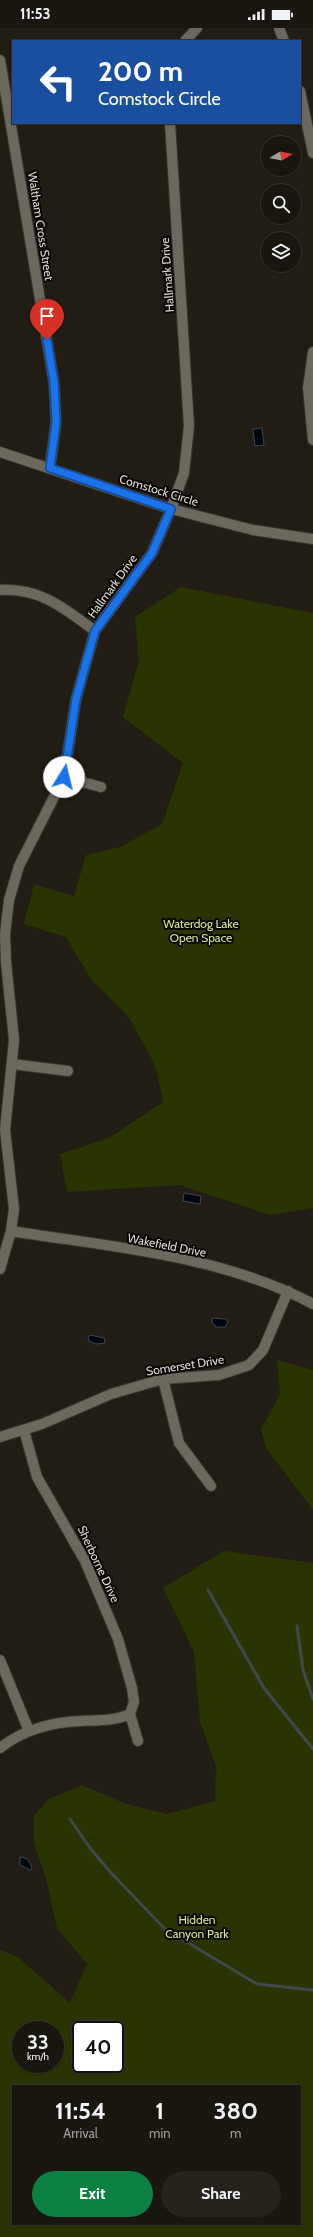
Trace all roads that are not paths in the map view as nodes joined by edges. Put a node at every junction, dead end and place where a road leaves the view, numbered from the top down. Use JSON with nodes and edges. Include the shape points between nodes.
{"nodes":[{"id":1,"x":197,"y":28,"type":"edge"},
{"id":2,"x":279,"y":28,"type":"edge"},
{"id":3,"x":186,"y":40,"type":"edge"},
{"id":4,"x":284,"y":40,"type":"edge"},
{"id":5,"x":0,"y":60,"type":"edge"},
{"id":6,"x":301,"y":96,"type":"edge"},
{"id":7,"x":170,"y":124,"type":"edge"},
{"id":8,"x":313,"y":152,"type":"edge"},
{"id":9,"x":313,"y":352,"type":"edge"},
{"id":10,"x":313,"y":440,"type":"edge"},
{"id":11,"x":0,"y":452,"type":"edge"},
{"id":12,"x":50,"y":468,"type":"junction"},
{"id":13,"x":171,"y":509,"type":"junction"},
{"id":14,"x":313,"y":539,"type":"edge"},
{"id":15,"x":0,"y":590,"type":"edge"},
{"id":16,"x":95,"y":631,"type":"junction"},
{"id":17,"x":64,"y":777,"type":"junction"},
{"id":18,"x":101,"y":787,"type":"dead end"},
{"id":19,"x":12,"y":1064,"type":"junction"},
{"id":20,"x":68,"y":1071,"type":"dead end"},
{"id":21,"x":11,"y":1231,"type":"junction"},
{"id":22,"x":0,"y":1269,"type":"edge"},
{"id":23,"x":288,"y":1291,"type":"junction"},
{"id":24,"x":313,"y":1304,"type":"edge"},
{"id":25,"x":163,"y":1379,"type":"junction"},
{"id":26,"x":24,"y":1430,"type":"junction"},
{"id":27,"x":0,"y":1437,"type":"edge"},
{"id":28,"x":210,"y":1486,"type":"dead end"},
{"id":29,"x":0,"y":1660,"type":"edge"},
{"id":30,"x":130,"y":1714,"type":"junction"},
{"id":31,"x":29,"y":1731,"type":"junction"},
{"id":32,"x":138,"y":1740,"type":"dead end"},
{"id":33,"x":0,"y":1748,"type":"edge"}],
"edges":[{"from":1,"to":3,"type":"street"},
{"from":2,"to":4,"type":"street"},
{"from":5,"to":12,"type":"street","name":"Waltham Cross Street","via":[[54,382],[56,422]]},
{"from":6,"to":8,"type":"street"},
{"from":7,"to":13,"type":"street","name":"Hallmark Drive","via":[[189,426],[184,473]]},
{"from":9,"to":10,"type":"street","via":[[308,388]]},
{"from":11,"to":12,"type":"street","name":"Comstock Circle"},
{"from":12,"to":13,"type":"street","name":"Comstock Circle"},
{"from":13,"to":14,"type":"street","name":"Comstock Circle","via":[[254,530]]},
{"from":13,"to":16,"type":"street","name":"Hallmark Drive","via":[[152,553]]},
{"from":15,"to":16,"type":"street","via":[[16,590],[55,601]]},
{"from":16,"to":17,"type":"street","name":"Hallmark Drive","via":[[76,699]]},
{"from":17,"to":18,"type":"street"},
{"from":17,"to":19,"type":"street","name":"Hallmark Drive","via":[[19,866],[9,900],[5,934],[14,1040]]},
{"from":19,"to":20,"type":"street"},
{"from":19,"to":21,"type":"street","name":"Hallmark Drive","via":[[5,1130],[14,1210]]},
{"from":21,"to":22,"type":"street","name":"Hallmark Drive"},
{"from":21,"to":23,"type":"street","name":"Wakefield Drive","via":[[192,1262],[243,1274]]},
{"from":23,"to":24,"type":"street","name":"Wakefield Drive"},
{"from":23,"to":25,"type":"street","name":"Somerset Drive","via":[[263,1350],[249,1365],[219,1375]]},
{"from":25,"to":26,"type":"street","name":"Somerset Drive","via":[[110,1394]]},
{"from":25,"to":28,"type":"street","via":[[179,1443]]},
{"from":26,"to":27,"type":"street","name":"Somerset Drive"},
{"from":26,"to":30,"type":"street","name":"Sherborne Drive","via":[[37,1476],[85,1561],[118,1639],[132,1688],[134,1702]]},
{"from":29,"to":31,"type":"street"},
{"from":30,"to":31,"type":"street","via":[[121,1718],[53,1724]]},
{"from":30,"to":32,"type":"street","name":"Sherborne Drive"},
{"from":31,"to":33,"type":"street"}]}
